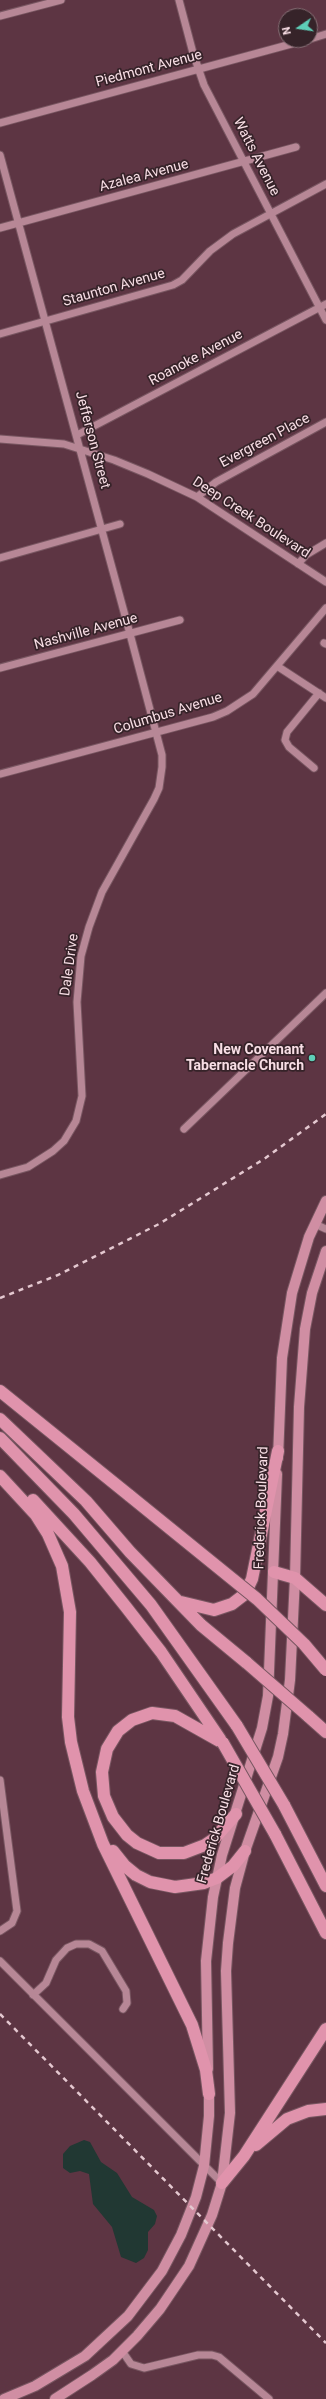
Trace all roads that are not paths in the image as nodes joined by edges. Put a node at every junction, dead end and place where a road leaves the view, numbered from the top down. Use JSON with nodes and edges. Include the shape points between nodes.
{"nodes":[{"id":1,"x":61,"y":0,"type":"edge"},
{"id":2,"x":179,"y":0,"type":"edge"},
{"id":3,"x":0,"y":16,"type":"edge"},
{"id":4,"x":278,"y":48,"type":"edge"},
{"id":5,"x":198,"y":69,"type":"junction"},
{"id":6,"x":0,"y":123,"type":"edge"},
{"id":7,"x":296,"y":147,"type":"dead end"},
{"id":8,"x":0,"y":155,"type":"edge"},
{"id":9,"x":244,"y":162,"type":"junction"},
{"id":10,"x":326,"y":184,"type":"edge"},
{"id":11,"x":271,"y":213,"type":"junction"},
{"id":12,"x":18,"y":223,"type":"junction"},
{"id":13,"x":0,"y":228,"type":"edge"},
{"id":14,"x":323,"y":305,"type":"edge"},
{"id":15,"x":326,"y":320,"type":"edge"},
{"id":16,"x":46,"y":322,"type":"junction"},
{"id":17,"x":0,"y":334,"type":"edge"},
{"id":18,"x":326,"y":422,"type":"edge"},
{"id":19,"x":77,"y":435,"type":"junction"},
{"id":20,"x":0,"y":439,"type":"edge"},
{"id":21,"x":80,"y":449,"type":"junction"},
{"id":22,"x":197,"y":497,"type":"junction"},
{"id":23,"x":120,"y":524,"type":"dead end"},
{"id":24,"x":102,"y":529,"type":"junction"},
{"id":25,"x":326,"y":543,"type":"edge"},
{"id":26,"x":0,"y":558,"type":"edge"},
{"id":27,"x":298,"y":564,"type":"junction"},
{"id":28,"x":326,"y":582,"type":"edge"},
{"id":29,"x":326,"y":608,"type":"edge"},
{"id":30,"x":180,"y":620,"type":"dead end"},
{"id":31,"x":130,"y":634,"type":"junction"},
{"id":32,"x":277,"y":666,"type":"junction"},
{"id":33,"x":0,"y":668,"type":"edge"},
{"id":34,"x":319,"y":693,"type":"junction"},
{"id":35,"x":326,"y":698,"type":"edge"},
{"id":36,"x":156,"y":732,"type":"junction"},
{"id":37,"x":314,"y":768,"type":"dead end"},
{"id":38,"x":0,"y":774,"type":"edge"},
{"id":39,"x":326,"y":993,"type":"edge"},
{"id":40,"x":184,"y":1129,"type":"dead end"},
{"id":41,"x":0,"y":1175,"type":"edge"},
{"id":42,"x":326,"y":1201,"type":"edge"},
{"id":43,"x":315,"y":1224,"type":"junction"},
{"id":44,"x":326,"y":1228,"type":"edge"},
{"id":45,"x":326,"y":1251,"type":"edge"},
{"id":46,"x":0,"y":1392,"type":"edge"},
{"id":47,"x":0,"y":1419,"type":"edge"},
{"id":48,"x":0,"y":1438,"type":"edge"},
{"id":49,"x":278,"y":1451,"type":"junction"},
{"id":50,"x":0,"y":1466,"type":"edge"},
{"id":51,"x":0,"y":1476,"type":"edge"},
{"id":52,"x":274,"y":1572,"type":"junction"},
{"id":53,"x":295,"y":1578,"type":"junction"},
{"id":54,"x":176,"y":1600,"type":"junction"},
{"id":55,"x":326,"y":1605,"type":"edge"},
{"id":56,"x":326,"y":1670,"type":"edge"},
{"id":57,"x":326,"y":1732,"type":"edge"},
{"id":58,"x":223,"y":1743,"type":"junction"},
{"id":59,"x":0,"y":1780,"type":"edge"},
{"id":60,"x":236,"y":1814,"type":"junction"},
{"id":61,"x":94,"y":1822,"type":"junction"},
{"id":62,"x":245,"y":1851,"type":"junction"},
{"id":63,"x":217,"y":1878,"type":"junction"},
{"id":64,"x":326,"y":1886,"type":"edge"},
{"id":65,"x":0,"y":1931,"type":"edge"},
{"id":66,"x":326,"y":1934,"type":"edge"},
{"id":67,"x":0,"y":1961,"type":"edge"},
{"id":68,"x":33,"y":1995,"type":"junction"},
{"id":69,"x":123,"y":2009,"type":"dead end"},
{"id":70,"x":326,"y":2029,"type":"edge"},
{"id":71,"x":209,"y":2094,"type":"junction"},
{"id":72,"x":326,"y":2109,"type":"edge"},
{"id":73,"x":244,"y":2156,"type":"junction"},
{"id":74,"x":204,"y":2166,"type":"junction"},
{"id":75,"x":222,"y":2184,"type":"junction"},
{"id":76,"x":122,"y":2351,"type":"junction"},
{"id":77,"x":4,"y":2399,"type":"edge"},
{"id":78,"x":54,"y":2399,"type":"edge"},
{"id":79,"x":269,"y":2399,"type":"edge"}],
"edges":[{"from":1,"to":3,"type":"street"},
{"from":2,"to":5,"type":"street","name":"Watts Avenue"},
{"from":4,"to":5,"type":"street","name":"Piedmont Avenue"},
{"from":5,"to":6,"type":"street","name":"Piedmont Avenue"},
{"from":5,"to":9,"type":"street","name":"Watts Avenue"},
{"from":7,"to":9,"type":"street","name":"Azalea Avenue"},
{"from":8,"to":12,"type":"street","name":"Jefferson Street"},
{"from":9,"to":11,"type":"street","name":"Watts Avenue"},
{"from":9,"to":12,"type":"street","name":"Azalea Avenue"},
{"from":10,"to":11,"type":"street","name":"Staunton Avenue"},
{"from":11,"to":14,"type":"street","name":"Watts Avenue"},
{"from":11,"to":16,"type":"street","name":"Staunton Avenue","via":[[220,243],[190,273],[173,285]]},
{"from":12,"to":13,"type":"street","name":"Azalea Avenue"},
{"from":12,"to":16,"type":"street","name":"Jefferson Street"},
{"from":14,"to":15,"type":"street","name":"Watts Avenue"},
{"from":14,"to":19,"type":"street","name":"Roanoke Avenue"},
{"from":16,"to":17,"type":"street","name":"Staunton Avenue"},
{"from":16,"to":19,"type":"street","name":"Jefferson Street"},
{"from":18,"to":22,"type":"street","name":"Evergreen Place","via":[[216,482]]},
{"from":19,"to":21,"type":"street","name":"Jefferson Street"},
{"from":20,"to":21,"type":"street","name":"Deep Creek Boulevard","via":[[52,442]]},
{"from":21,"to":22,"type":"street","name":"Deep Creek Boulevard","via":[[134,468]]},
{"from":21,"to":24,"type":"street","name":"Jefferson Street"},
{"from":22,"to":27,"type":"street","name":"Deep Creek Boulevard"},
{"from":23,"to":24,"type":"street"},
{"from":24,"to":26,"type":"street"},
{"from":24,"to":31,"type":"street","name":"Jefferson Street"},
{"from":25,"to":27,"type":"street","via":[[306,555]]},
{"from":27,"to":28,"type":"street","name":"Deep Creek Boulevard"},
{"from":29,"to":32,"type":"street","name":"Columbus Avenue"},
{"from":30,"to":31,"type":"street","name":"Nashville Avenue"},
{"from":31,"to":33,"type":"street","name":"Nashville Avenue"},
{"from":31,"to":36,"type":"street","name":"Jefferson Street"},
{"from":32,"to":34,"type":"street"},
{"from":32,"to":36,"type":"street","name":"Columbus Avenue","via":[[253,694],[227,711]]},
{"from":34,"to":35,"type":"street"},
{"from":34,"to":37,"type":"street","via":[[287,732],[286,740],[289,747]]},
{"from":36,"to":38,"type":"street","name":"Columbus Avenue"},
{"from":36,"to":41,"type":"street","name":"Dale Drive","via":[[162,761],[159,788],[102,892],[81,956],[77,1002],[82,1096],[76,1121],[53,1152],[28,1167]]},
{"from":39,"to":40,"type":"street"},
{"from":42,"to":43,"type":"main road","name":"Frederick Boulevard"},
{"from":43,"to":44,"type":"street"},
{"from":43,"to":49,"type":"main road","name":"Frederick Boulevard","via":[[300,1261],[285,1328]]},
{"from":45,"to":53,"type":"main road","via":[[312,1293],[305,1328],[299,1407]]},
{"from":46,"to":56,"type":"highway","bridge":true,"via":[[257,1599],[304,1644]]},
{"from":47,"to":54,"type":"highway","via":[[86,1501]]},
{"from":48,"to":64,"type":"highway","bridge":true,"via":[[74,1514],[146,1599],[237,1726],[284,1805]]},
{"from":49,"to":52,"type":"main road","name":"Frederick Boulevard"},
{"from":49,"to":54,"type":"highway","via":[[252,1579],[244,1594],[232,1604],[214,1610],[194,1607]]},
{"from":50,"to":58,"type":"highway","via":[[85,1556],[161,1652]]},
{"from":51,"to":61,"type":"highway","via":[[36,1515],[48,1534],[62,1566],[70,1612],[67,1691],[71,1742],[83,1791]]},
{"from":52,"to":53,"type":"highway"},
{"from":52,"to":60,"type":"main road","name":"Frederick Boulevard","via":[[268,1696],[262,1728]]},
{"from":53,"to":55,"type":"highway"},
{"from":53,"to":62,"type":"main road","via":[[290,1680],[283,1734],[278,1757]]},
{"from":54,"to":57,"type":"highway","bridge":true},
{"from":58,"to":60,"type":"highway","via":[[175,1716],[152,1713],[132,1720],[118,1731],[107,1749],[102,1772],[104,1796],[113,1817],[127,1835],[137,1843],[159,1853],[184,1853],[205,1845],[214,1839]]},
{"from":58,"to":66,"type":"highway","bridge":true},
{"from":59,"to":65,"type":"street","via":[[17,1911],[12,1923]]},
{"from":60,"to":63,"type":"main road","name":"Frederick Boulevard"},
{"from":61,"to":63,"type":"highway","via":[[125,1866],[150,1882],[175,1887]]},
{"from":61,"to":71,"type":"highway","via":[[185,2007],[200,2047]]},
{"from":62,"to":63,"type":"highway","via":[[233,1866]]},
{"from":62,"to":75,"type":"main road","via":[[235,1888],[226,1971],[230,2113]]},
{"from":63,"to":71,"type":"main road","name":"Frederick Boulevard","via":[[206,1961]]},
{"from":67,"to":68,"type":"street"},
{"from":68,"to":69,"type":"street","via":[[46,1983],[56,1960],[64,1951],[76,1944],[89,1944],[102,1951],[126,1991],[127,2003]]},
{"from":68,"to":74,"type":"street"},
{"from":70,"to":73,"type":"highway"},
{"from":71,"to":74,"type":"main road","name":"Frederick Boulevard"},
{"from":72,"to":73,"type":"highway","via":[[308,2111],[286,2119]]},
{"from":73,"to":75,"type":"highway"},
{"from":74,"to":75,"type":"street"},
{"from":74,"to":77,"type":"main road","name":"Frederick Boulevard","via":[[196,2197],[172,2256],[128,2316],[108,2337],[70,2366],[35,2386]]},
{"from":75,"to":76,"type":"main road","via":[[189,2266],[160,2309]]},
{"from":76,"to":78,"type":"main road","via":[[92,2376]]},
{"from":76,"to":79,"type":"street","via":[[131,2364],[144,2368],[212,2354]]}]}
